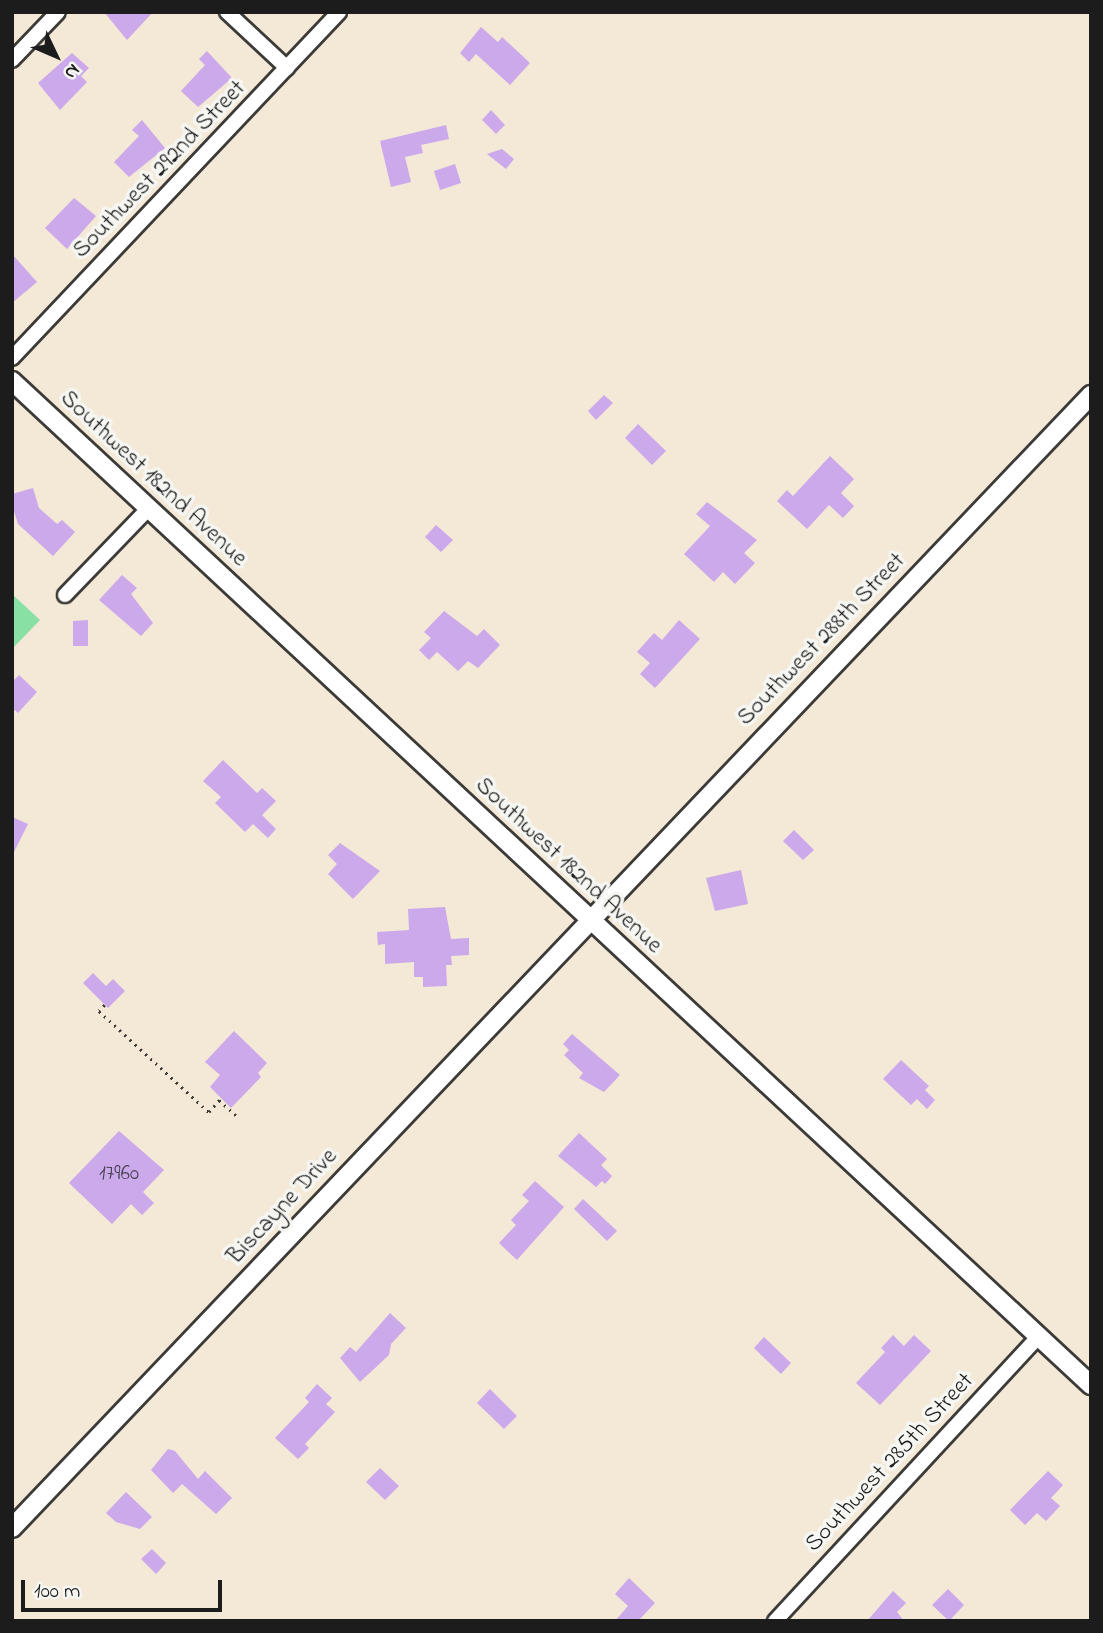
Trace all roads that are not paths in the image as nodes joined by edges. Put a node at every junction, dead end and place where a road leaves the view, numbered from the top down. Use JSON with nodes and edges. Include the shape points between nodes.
{"nodes":[{"id":1,"x":58,"y":12,"type":"edge"},
{"id":2,"x":227,"y":12,"type":"edge"},
{"id":3,"x":340,"y":12,"type":"edge"},
{"id":4,"x":12,"y":61,"type":"edge"},
{"id":5,"x":288,"y":68,"type":"junction"},
{"id":6,"x":12,"y":358,"type":"edge"},
{"id":7,"x":12,"y":381,"type":"edge"},
{"id":8,"x":1091,"y":395,"type":"edge"},
{"id":9,"x":149,"y":508,"type":"junction"},
{"id":10,"x":65,"y":595,"type":"dead end"},
{"id":11,"x":589,"y":919,"type":"junction"},
{"id":12,"x":1039,"y":1336,"type":"junction"},
{"id":13,"x":1091,"y":1385,"type":"edge"},
{"id":14,"x":12,"y":1528,"type":"edge"},
{"id":15,"x":775,"y":1621,"type":"edge"}],
"edges":[{"from":1,"to":4,"type":"street"},
{"from":2,"to":5,"type":"street"},
{"from":3,"to":5,"type":"street","name":"Southwest 292nd Street"},
{"from":5,"to":6,"type":"street","name":"Southwest 292nd Street"},
{"from":7,"to":9,"type":"street","name":"Southwest 182nd Avenue"},
{"from":8,"to":11,"type":"street","name":"Southwest 288th Street"},
{"from":9,"to":10,"type":"street"},
{"from":9,"to":11,"type":"street","name":"Southwest 182nd Avenue"},
{"from":11,"to":12,"type":"street","name":"Southwest 182nd Avenue"},
{"from":11,"to":14,"type":"street","name":"Biscayne Drive"},
{"from":12,"to":13,"type":"street","name":"Southwest 182nd Avenue"},
{"from":12,"to":15,"type":"street","name":"Southwest 285th Street"}]}
